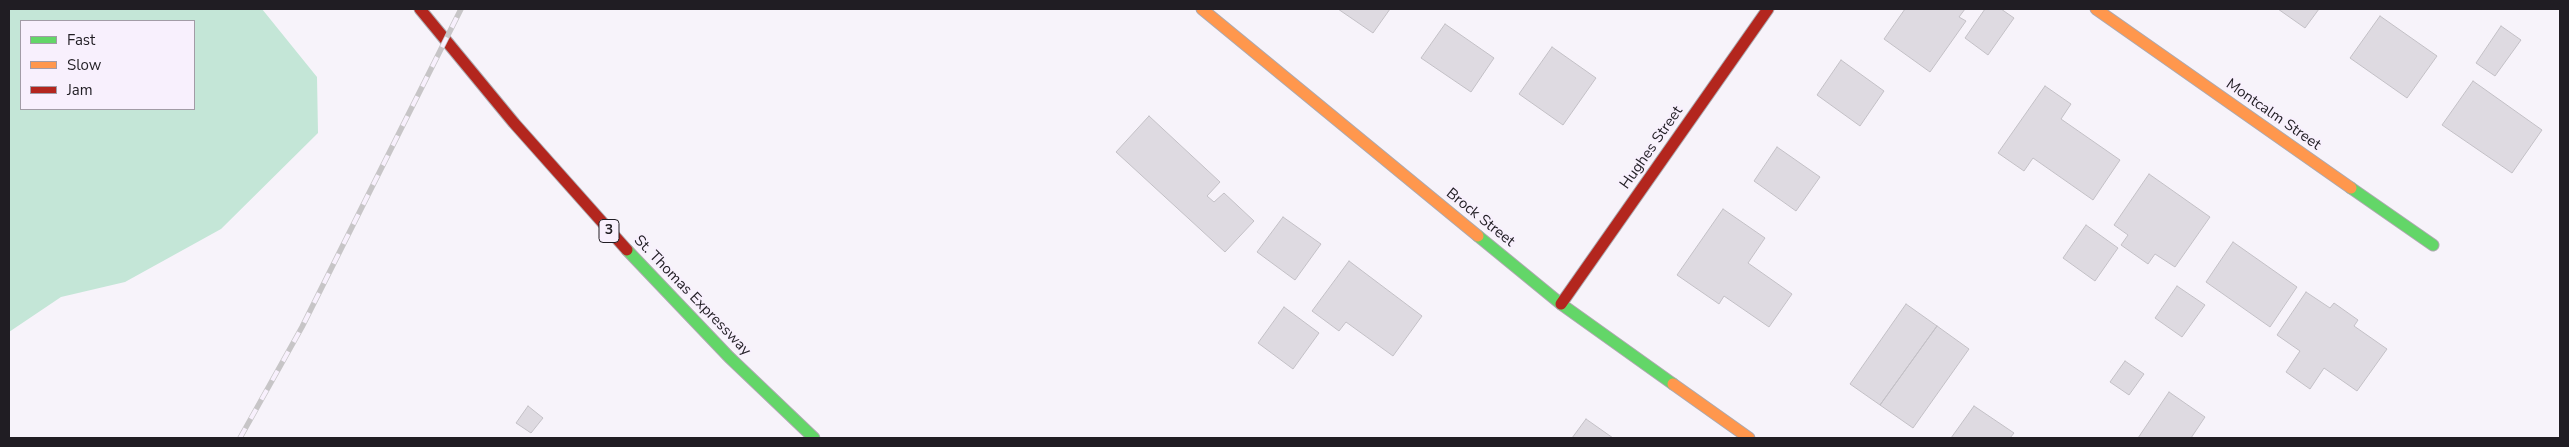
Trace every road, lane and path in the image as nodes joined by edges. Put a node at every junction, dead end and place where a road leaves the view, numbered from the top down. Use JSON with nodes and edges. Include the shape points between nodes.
{"nodes":[{"id":1,"x":420,"y":9,"type":"edge"},
{"id":2,"x":1202,"y":9,"type":"edge"},
{"id":3,"x":1768,"y":9,"type":"edge"},
{"id":4,"x":2096,"y":9,"type":"edge"},
{"id":5,"x":2433,"y":245,"type":"dead end"},
{"id":6,"x":1561,"y":304,"type":"junction"},
{"id":7,"x":814,"y":438,"type":"edge"},
{"id":8,"x":1749,"y":438,"type":"edge"}],
"edges":[{"from":1,"to":7,"type":"main road","name":"St. Thomas Expressway","number":"3","via":[[610,232],[729,357]]},
{"from":2,"to":6,"type":"main road","name":"Brock Street"},
{"from":3,"to":6,"type":"main road","name":"Hughes Street"},
{"from":4,"to":5,"type":"main road","name":"Montcalm Street"},
{"from":6,"to":8,"type":"main road","name":"Brock Street"}]}
